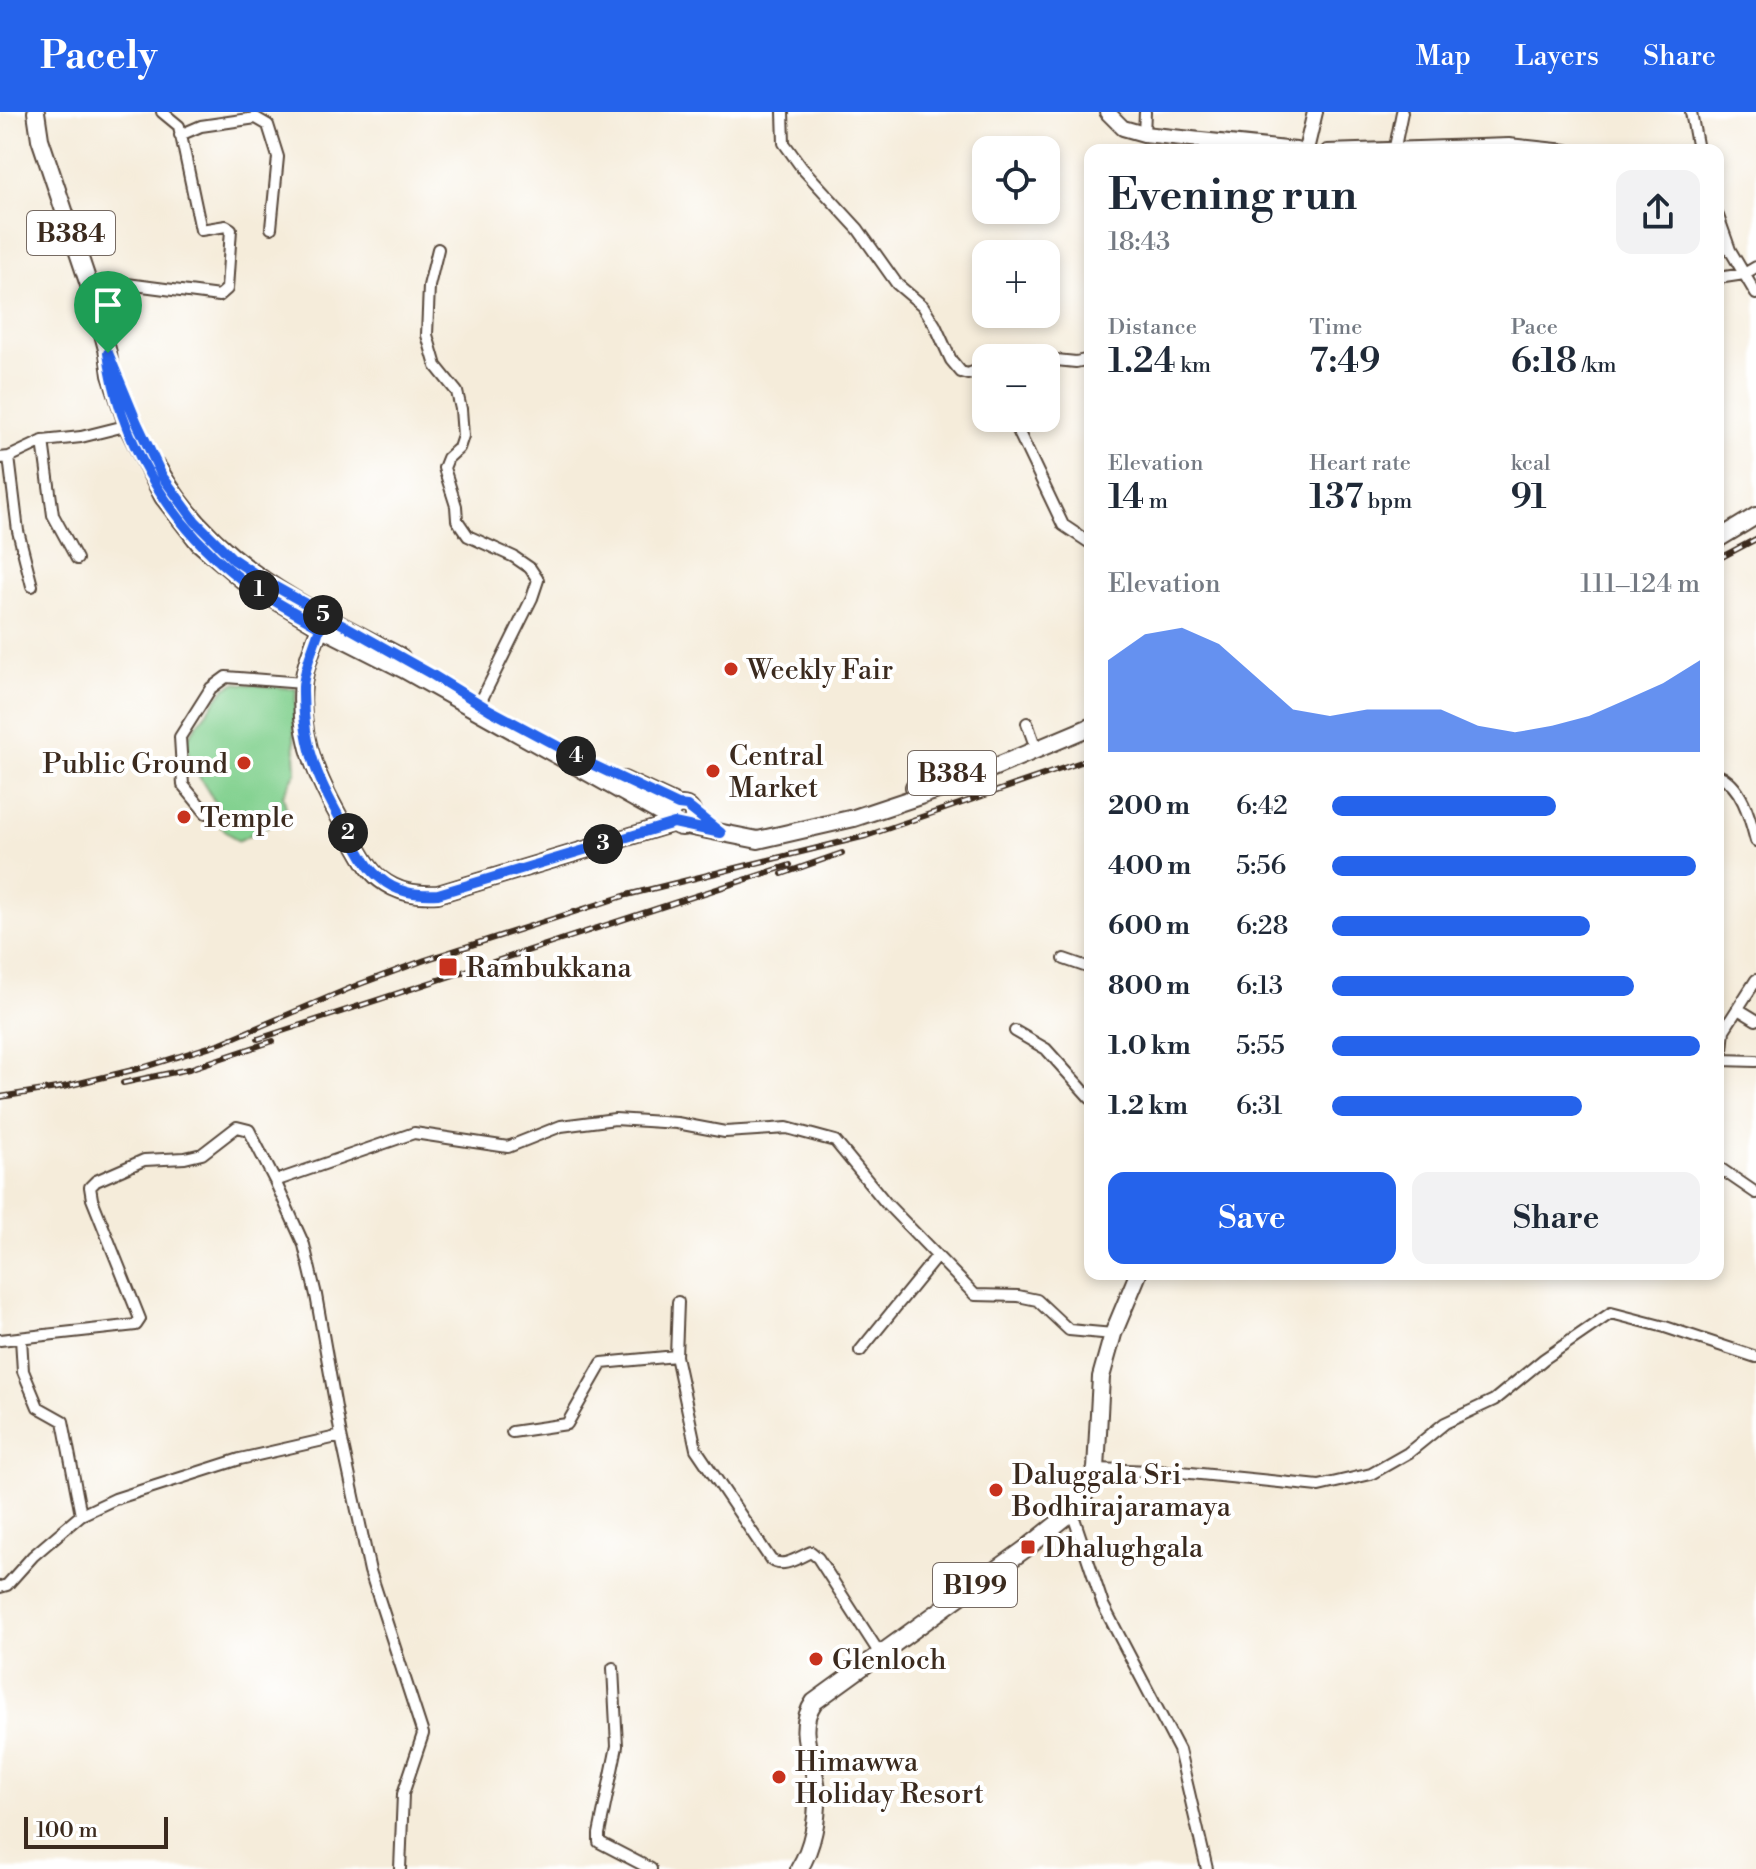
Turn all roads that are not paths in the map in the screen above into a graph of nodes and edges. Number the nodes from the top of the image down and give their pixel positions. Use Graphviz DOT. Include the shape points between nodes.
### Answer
graph roads {
  1 [pos="36,112"];
  2 [pos="162,112"];
  3 [pos="783,112"];
  4 [pos="1107,112"];
  5 [pos="1145,112"];
  6 [pos="1315,112"];
  7 [pos="1402,112"];
  8 [pos="1691,112"];
  9 [pos="1144,134"];
  10 [pos="180,135"];
  11 [pos="1239,144"];
  12 [pos="1307,144"];
  13 [pos="1396,144"];
  14 [pos="1697,144"];
  15 [pos="271,228"];
  16 [pos="1724,233"];
  17 [pos="438,249"];
  18 [pos="1756,267"];
  19 [pos="1744,274"];
  20 [pos="1724,277"];
  21 [pos="1756,294"];
  22 [pos="94,300"];
  23 [pos="1060,360"];
  24 [pos="1084,360"];
  25 [pos="972,373"];
  26 [pos="132,425"];
  27 [pos="1019,432"];
  28 [pos="43,441"];
  29 [pos="4,458"];
  30 [pos="1756,516"];
  31 [pos="1724,535"];
  32 [pos="1084,539"];
  33 [pos="77,559"];
  34 [pos="32,586"];
  35 [pos="322,622"];
  36 [pos="303,683"];
  37 [pos="483,711"];
  38 [pos="1084,719"];
  39 [pos="1027,723"];
  40 [pos="1084,730"];
  41 [pos="1033,740"];
  42 [pos="1724,780"];
  43 [pos="206,813"];
  44 [pos="681,817"];
  45 [pos="813,827"];
  46 [pos="1756,841"];
  47 [pos="1064,959"];
  48 [pos="1084,966"];
  49 [pos="1756,980"];
  50 [pos="1738,1009"];
  51 [pos="1756,1020"];
  52 [pos="1724,1030"];
  53 [pos="1015,1031"];
  54 [pos="1756,1061"];
  55 [pos="1724,1063"];
  56 [pos="1084,1091"];
  57 [pos="1724,1171"];
  58 [pos="275,1181"];
  59 [pos="1756,1193"];
  60 [pos="937,1256"];
  61 [pos="1136,1280"];
  62 [pos="678,1302"];
  63 [pos="1113,1334"];
  64 [pos="21,1338"];
  65 [pos="0,1340"];
  66 [pos="860,1351"];
  67 [pos="676,1356"];
  68 [pos="1756,1357"];
  69 [pos="512,1432"];
  70 [pos="341,1436"];
  71 [pos="1096,1469"];
  72 [pos="1072,1512"];
  73 [pos="81,1515"];
  74 [pos="0,1587"];
  75 [pos="880,1654"];
  76 [pos="613,1668"];
  77 [pos="400,1869"];
  78 [pos="651,1869"];
  79 [pos="799,1869"];
  80 [pos="1207,1869"];
  1 -- 22 [label="main road, B384" via="40,139"];
  2 -- 10 [label="street" via="179,126"];
  3 -- 25 [label="street" via="784,143 802,168 858,229 897,284 923,306 951,360 961,372"];
  4 -- 9 [label="street" via="1123,128"];
  5 -- 9 [label="street"];
  6 -- 12 [label="street"];
  7 -- 13 [label="street"];
  8 -- 14 [label="street"];
  9 -- 11 [label="street"];
  10 -- 15 [label="street" via="201,126 256,118 268,125 278,157"];
  10 -- 22 [label="street" via="201,230 231,229 227,289 219,296 127,284"];
  16 -- 19 [label="street"];
  17 -- 37 [label="street" via="429,286 427,335 436,366 457,392 461,409 463,436 444,468 457,520 468,536 514,557 538,580"];
  18 -- 19 [label="street"];
  19 -- 20 [label="street"];
  19 -- 21 [label="street"];
  22 -- 26 [label="main road, B384"];
  23 -- 24 [label="street"];
  26 -- 28 [label="street"];
  26 -- 35 [label="main road, B384" via="163,497 199,543 245,582"];
  27 -- 32 [label="street" via="1063,525"];
  28 -- 29 [label="street"];
  28 -- 33 [label="street" via="53,515"];
  29 -- 34 [label="street"];
  30 -- 31 [label="main road"];
  35 -- 36 [label="main road"];
  35 -- 37 [label="main road, B384"];
  36 -- 43 [label="street" via="226,677 211,688 180,737 183,785"];
  36 -- 44 [label="main road" via="313,766 371,871 404,892 438,894"];
  37 -- 44 [label="main road, B384" via="589,763"];
  38 -- 41 [label="main road, B384"];
  39 -- 41 [label="street"];
  40 -- 45 [label="main road, B384" via="950,786"];
  41 -- 45 [label="main road, B384"];
  42 -- 46 [label="street" via="1749,814"];
  44 -- 45 [label="main road, B384" via="758,840"];
  47 -- 48 [label="street"];
  49 -- 50 [label="street"];
  50 -- 51 [label="street"];
  50 -- 52 [label="street"];
  53 -- 56 [label="street" via="1046,1049"];
  54 -- 55 [label="street"];
  57 -- 59 [label="street"];
  58 -- 60 [label="street" via="414,1133 508,1147 561,1126 615,1119 725,1132 787,1128 835,1141"];
  58 -- 64 [label="street" via="249,1130 237,1127 202,1154 144,1160 96,1181 90,1187 92,1199 140,1319 136,1325"];
  58 -- 70 [label="street" via="304,1245"];
  60 -- 63 [label="street" via="975,1295 1037,1300 1069,1330"];
  60 -- 66 [label="street"];
  61 -- 63 [label="main road, B199"];
  62 -- 67 [label="street"];
  63 -- 71 [label="main road, B199" via="1101,1377"];
  64 -- 65 [label="street"];
  64 -- 73 [label="street" via="23,1371 38,1407 63,1421"];
  67 -- 69 [label="street" via="602,1363 567,1424"];
  67 -- 75 [label="street" via="696,1449 771,1560 783,1564 811,1552 818,1558"];
  68 -- 71 [label="street" via="1611,1313 1494,1400 1445,1423 1371,1474 1319,1486"];
  70 -- 73 [label="street" via="240,1459"];
  70 -- 77 [label="street" via="370,1571 423,1734 403,1794"];
  71 -- 72 [label="main road, B199"];
  72 -- 75 [label="main road, B199"];
  72 -- 80 [label="street" via="1103,1605 1179,1750"];
  73 -- 74 [label="street"];
  75 -- 79 [label="main road, B199" via="806,1713 804,1735 817,1790 814,1831"];
  76 -- 78 [label="street" via="617,1746 599,1842"];
}
